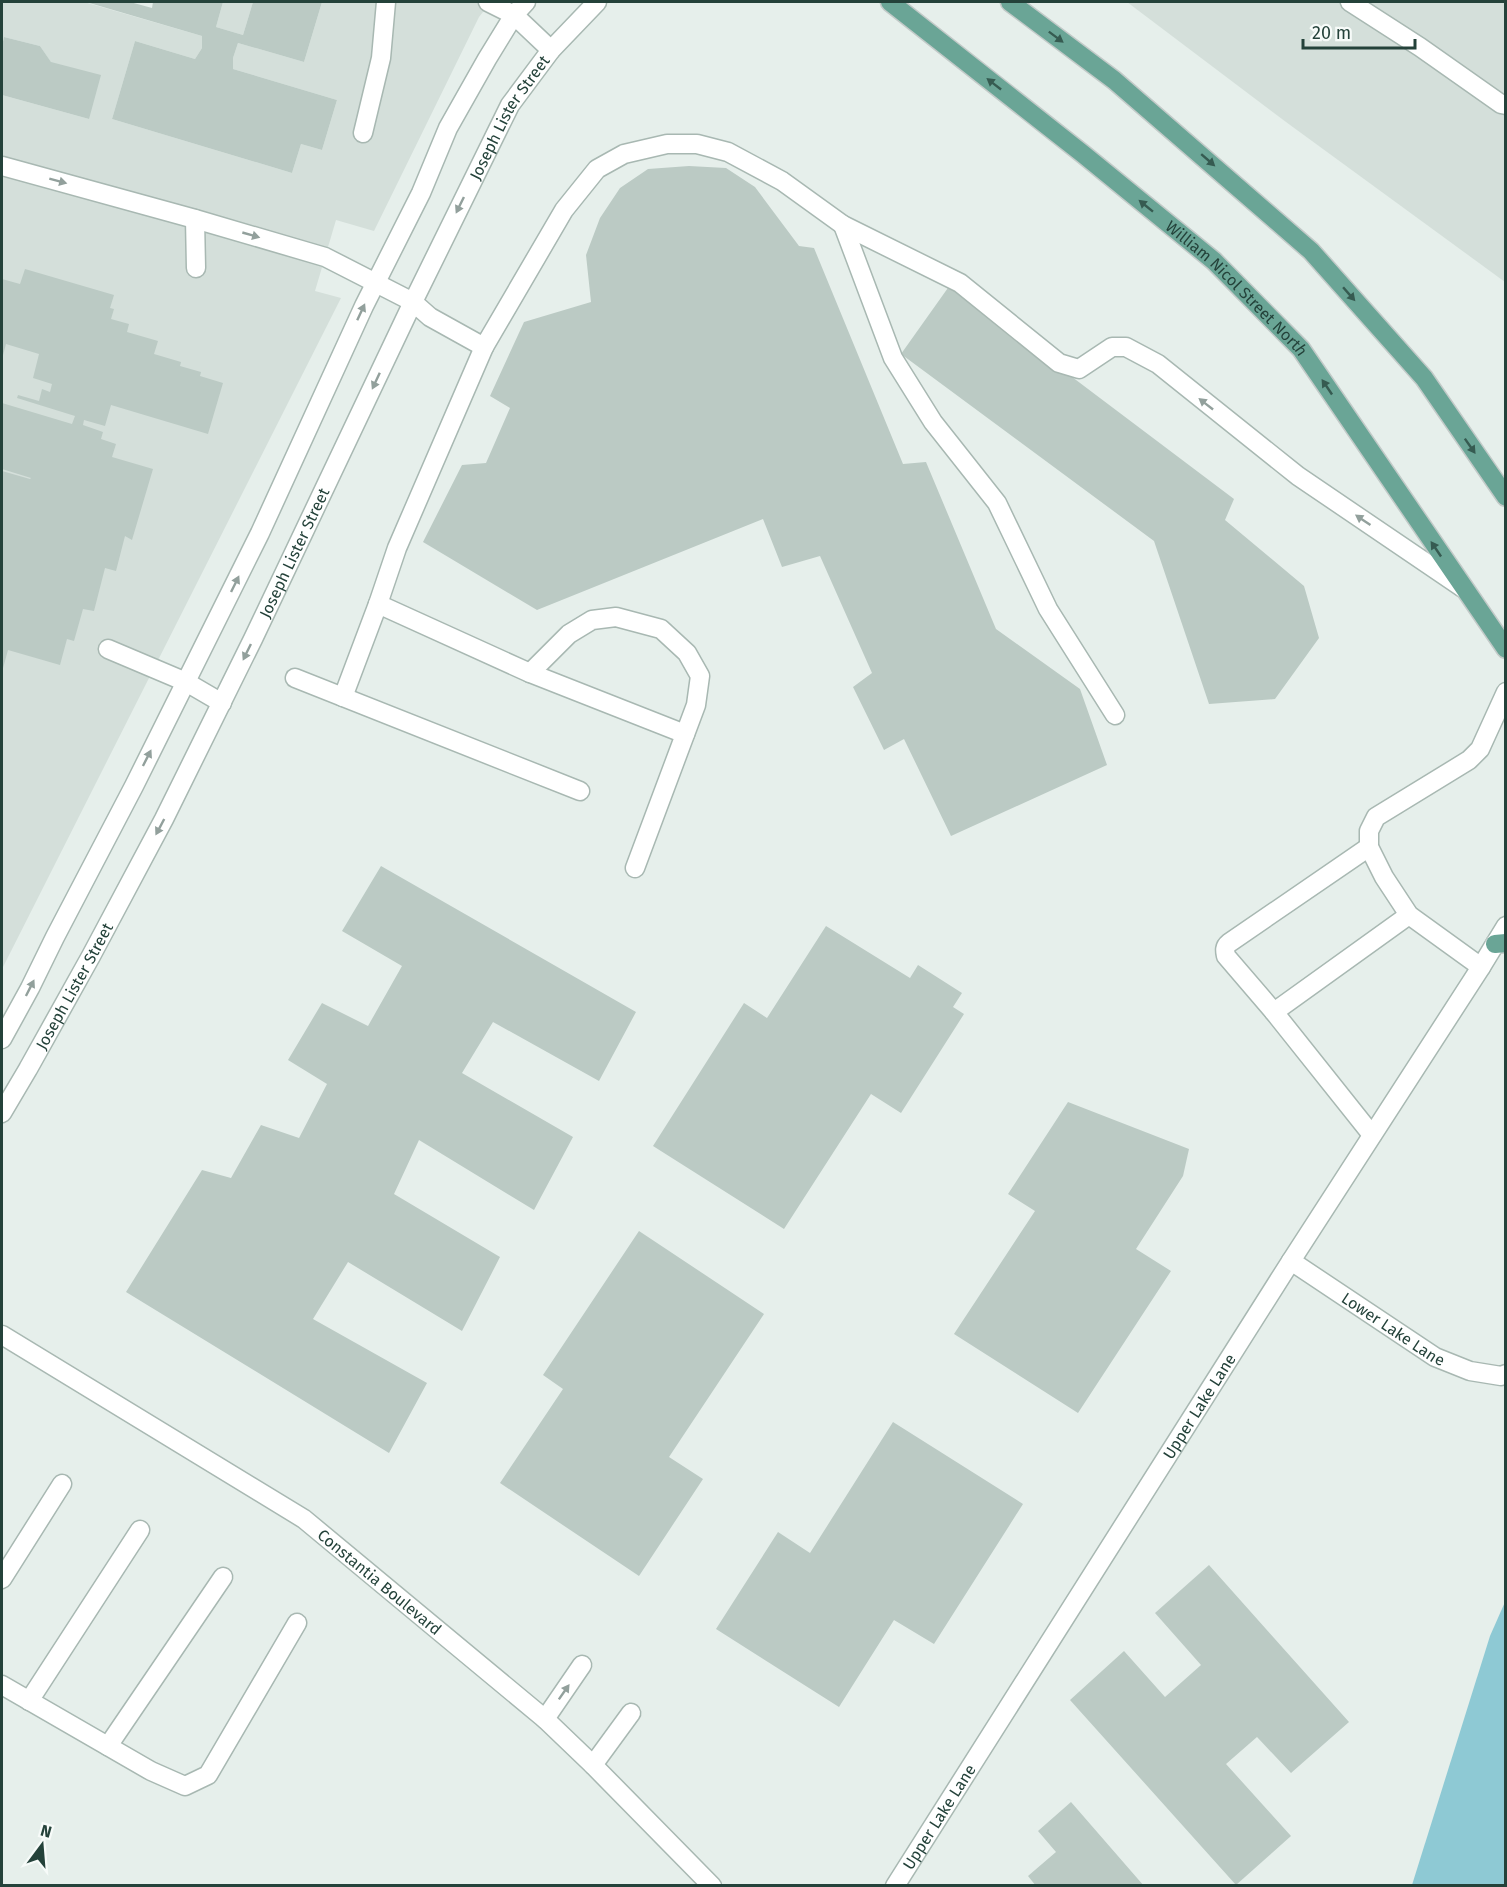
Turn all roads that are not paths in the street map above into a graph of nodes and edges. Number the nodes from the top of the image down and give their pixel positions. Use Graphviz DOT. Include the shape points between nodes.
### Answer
graph roads {
  1 [pos="386,2"];
  2 [pos="488,2"];
  3 [pos="597,2"];
  4 [pos="890,2"];
  5 [pos="1010,2"];
  6 [pos="1350,2"];
  7 [pos="520,8"];
  8 [pos="551,50"];
  9 [pos="1506,105"];
  10 [pos="363,133"];
  11 [pos="2,166"];
  12 [pos="195,219"];
  13 [pos="843,225"];
  14 [pos="196,268"];
  15 [pos="376,282"];
  16 [pos="413,302"];
  17 [pos="484,346"];
  18 [pos="1506,496"];
  19 [pos="1463,588"];
  20 [pos="378,604"];
  21 [pos="1506,649"];
  22 [pos="108,650"];
  23 [pos="530,673"];
  24 [pos="295,678"];
  25 [pos="186,682"];
  26 [pos="1506,692"];
  27 [pos="343,697"];
  28 [pos="222,703"];
  29 [pos="1115,715"];
  30 [pos="685,734"];
  31 [pos="580,791"];
  32 [pos="1369,847"];
  33 [pos="636,868"];
  34 [pos="1409,915"];
  35 [pos="1506,926"];
  36 [pos="1500,944"];
  37 [pos="1481,967"];
  38 [pos="1274,1012"];
  39 [pos="2,1039"];
  40 [pos="2,1113"];
  41 [pos="1372,1136"];
  42 [pos="1291,1261"];
  43 [pos="2,1335"];
  44 [pos="1506,1374"];
  45 [pos="62,1484"];
  46 [pos="140,1530"];
  47 [pos="223,1577"];
  48 [pos="2,1579"];
  49 [pos="297,1623"];
  50 [pos="582,1665"];
  51 [pos="2,1685"];
  52 [pos="29,1701"];
  53 [pos="631,1713"];
  54 [pos="545,1719"];
  55 [pos="108,1746"];
  56 [pos="593,1765"];
  57 [pos="711,1886"];
  58 [pos="895,1886"];
  1 -- 10 [label="street" via="381,58"];
  2 -- 7 [label="street"];
  3 -- 8 [label="street, Joseph Lister Street"];
  19 -- 4 [label="main road, William Nicol Street North, one-way" via="1301,349 1215,261"];
  5 -- 18 [label="main road, one-way" via="1114,80 1311,251 1424,378"];
  6 -- 9 [label="street"];
  7 -- 8 [label="street"];
  7 -- 15 [label="street" via="448,128 421,193"];
  8 -- 16 [label="street, Joseph Lister Street, one-way" via="510,105"];
  11 -- 12 [label="street, one-way"];
  12 -- 14 [label="street"];
  12 -- 15 [label="street, one-way" via="325,257"];
  13 -- 17 [label="street" via="782,181 728,152 697,144 667,144 624,154 597,169 564,210"];
  19 -- 13 [label="street, one-way" via="1298,476 1158,364 1126,347 1112,347 1079,369 1059,363 960,283"];
  13 -- 29 [label="street" via="893,358 933,422 997,503 1048,609"];
  15 -- 16 [label="street"];
  25 -- 15 [label="street, one-way"];
  16 -- 17 [label="street" via="430,317"];
  16 -- 28 [label="street, Joseph Lister Street, one-way"];
  17 -- 20 [label="street"];
  19 -- 21 [label="main road, William Nicol Street North"];
  20 -- 23 [label="street"];
  20 -- 27 [label="street"];
  22 -- 25 [label="street"];
  23 -- 30 [label="street"];
  23 -- 30 [label="street" via="569,634 592,620 616,617 661,629 687,653 700,676 696,705"];
  24 -- 27 [label="street"];
  25 -- 28 [label="street"];
  39 -- 25 [label="street, one-way"];
  26 -- 32 [label="street" via="1480,749 1469,760 1377,818 1369,831"];
  27 -- 31 [label="street"];
  28 -- 40 [label="street, Joseph Lister Street, one-way" via="91,956"];
  30 -- 33 [label="street"];
  32 -- 34 [label="street"];
  32 -- 38 [label="street" via="1226,945 1226,956"];
  34 -- 37 [label="street"];
  34 -- 38 [label="street"];
  35 -- 36 [label="street, Upper Lake Lane"];
  36 -- 37 [label="street, Upper Lake Lane"];
  37 -- 41 [label="street, Upper Lake Lane"];
  38 -- 41 [label="street"];
  41 -- 42 [label="street, Upper Lake Lane"];
  42 -- 44 [label="street, Lower Lake Lane" via="1435,1357 1470,1371"];
  42 -- 58 [label="street, Upper Lake Lane"];
  43 -- 54 [label="street, Constantia Boulevard" via="304,1519"];
  45 -- 48 [label="street"];
  46 -- 52 [label="street"];
  47 -- 55 [label="street"];
  49 -- 55 [label="street" via="208,1775 185,1786"];
  54 -- 50 [label="street, one-way"];
  51 -- 52 [label="street"];
  52 -- 55 [label="street"];
  53 -- 56 [label="street"];
  54 -- 56 [label="street, Constantia Boulevard"];
  56 -- 57 [label="street, Constantia Boulevard"];
}
